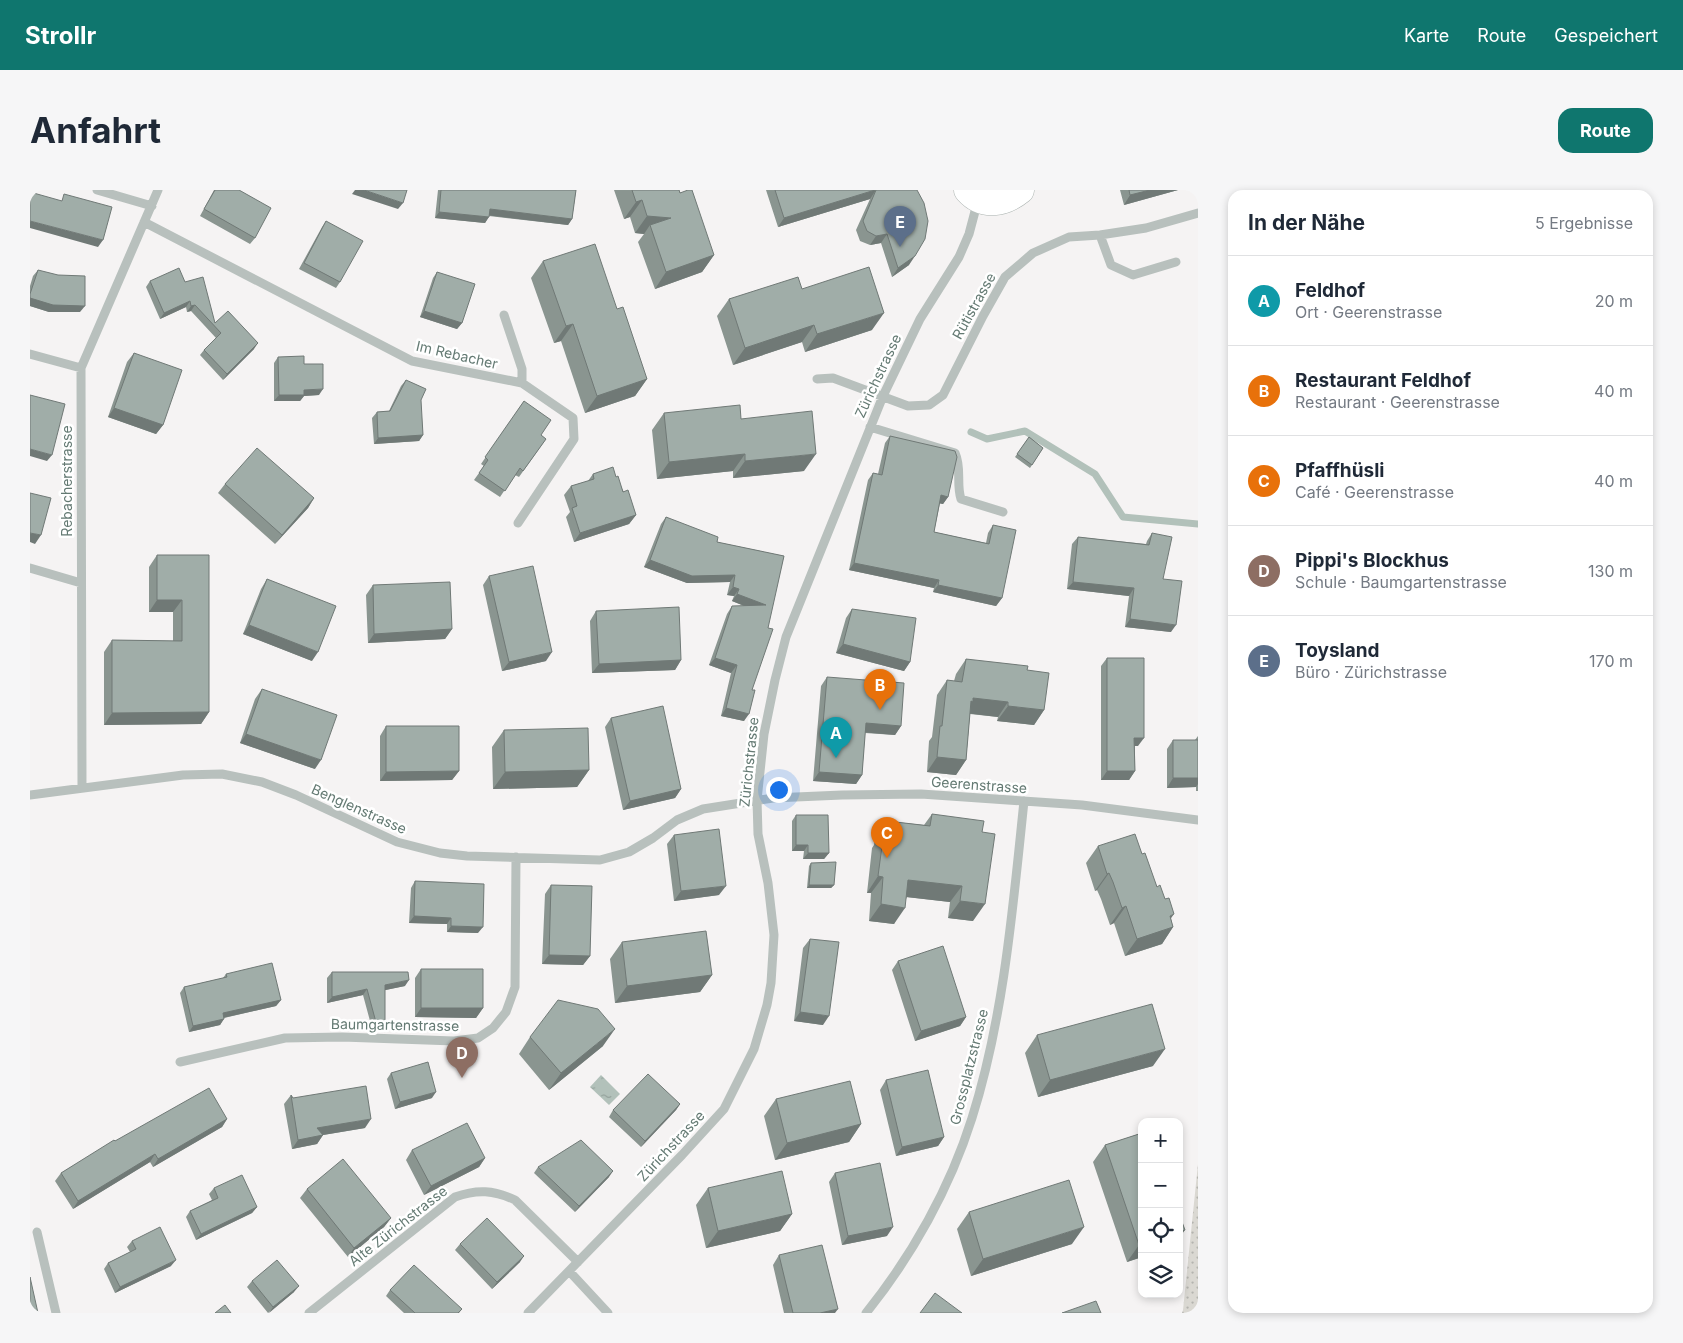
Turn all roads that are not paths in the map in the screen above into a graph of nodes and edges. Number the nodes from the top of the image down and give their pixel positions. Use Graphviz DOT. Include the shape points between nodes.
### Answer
graph roads {
  1 [pos="97,190"];
  2 [pos="158,190"];
  3 [pos="1020,190"];
  4 [pos="973,194"];
  5 [pos="152,206"];
  6 [pos="1198,213"];
  7 [pos="144,222"];
  8 [pos="1100,235"];
  9 [pos="1176,262"];
  10 [pos="504,314"];
  11 [pos="30,354"];
  12 [pos="81,368"];
  13 [pos="816,379"];
  14 [pos="522,383"];
  15 [pos="883,396"];
  16 [pos="870,427"];
  17 [pos="1003,512"];
  18 [pos="518,524"];
  19 [pos="30,568"];
  20 [pos="81,583"];
  21 [pos="82,788"];
  22 [pos="30,795"];
  23 [pos="757,800"];
  24 [pos="1024,801"];
  25 [pos="1198,820"];
  26 [pos="516,857"];
  27 [pos="180,1062"];
  28 [pos="37,1232"];
  29 [pos="578,1262"];
  30 [pos="569,1271"];
  31 [pos="56,1313"];
  32 [pos="309,1313"];
  33 [pos="528,1313"];
  34 [pos="608,1313"];
  35 [pos="866,1313"];
  1 -- 5 [label="street"];
  2 -- 5 [label="street, Rebacherstrasse"];
  3 -- 4 [label="main road" via="1001,201 989,201"];
  4 -- 15 [label="street, Zürichstrasse" via="969,234 959,257 920,319"];
  5 -- 7 [label="street, Rebacherstrasse"];
  6 -- 8 [label="street, Rütistrasse" via="1146,228"];
  7 -- 12 [label="street, Rebacherstrasse"];
  7 -- 14 [label="street, Im Rebacher" via="412,361"];
  8 -- 9 [label="street" via="1111,265 1133,275"];
  8 -- 15 [label="street, Rütistrasse" via="1069,237 1033,253 1005,276 943,395 929,405 908,406"];
  10 -- 14 [label="street" via="522,369"];
  11 -- 12 [label="street"];
  12 -- 20 [label="street, Rebacherstrasse"];
  13 -- 15 [label="street, Rütistrasse" via="833,378"];
  14 -- 18 [label="street, Im Rebacher" via="573,418 574,439"];
  15 -- 16 [label="street, Zürichstrasse"];
  16 -- 17 [label="street" via="955,453 959,462 958,490 961,499"];
  16 -- 23 [label="street, Zürichstrasse" via="786,637 764,734"];
  19 -- 20 [label="street"];
  20 -- 21 [label="street, Rebacherstrasse"];
  21 -- 22 [label="street, Benglenstrasse"];
  21 -- 26 [label="street, Benglenstrasse" via="222,774 262,782 296,795 406,845 458,855"];
  23 -- 24 [label="street, Geerenstrasse" via="922,794"];
  23 -- 26 [label="street, Benglenstrasse" via="703,809 677,820 629,852 600,860"];
  23 -- 29 [label="street, Zürichstrasse" via="758,834 774,935 771,983 754,1049 724,1109"];
  24 -- 25 [label="street, Geerenstrasse"];
  24 -- 35 [label="street, Grossplatzstrasse" via="1014,902 999,1002 972,1119 935,1206 885,1290"];
  26 -- 27 [label="street, Baumgartenstrasse" via="515,987 506,1012 493,1028 478,1038 454,1041 285,1038"];
  28 -- 31 [label="street"];
  29 -- 30 [label="street, Zürichstrasse"];
  29 -- 32 [label="street, Alte Zürichstrasse" via="515,1200 503,1194 470,1192 455,1197"];
  30 -- 33 [label="street, Zürichstrasse"];
  30 -- 34 [label="street"];
}
